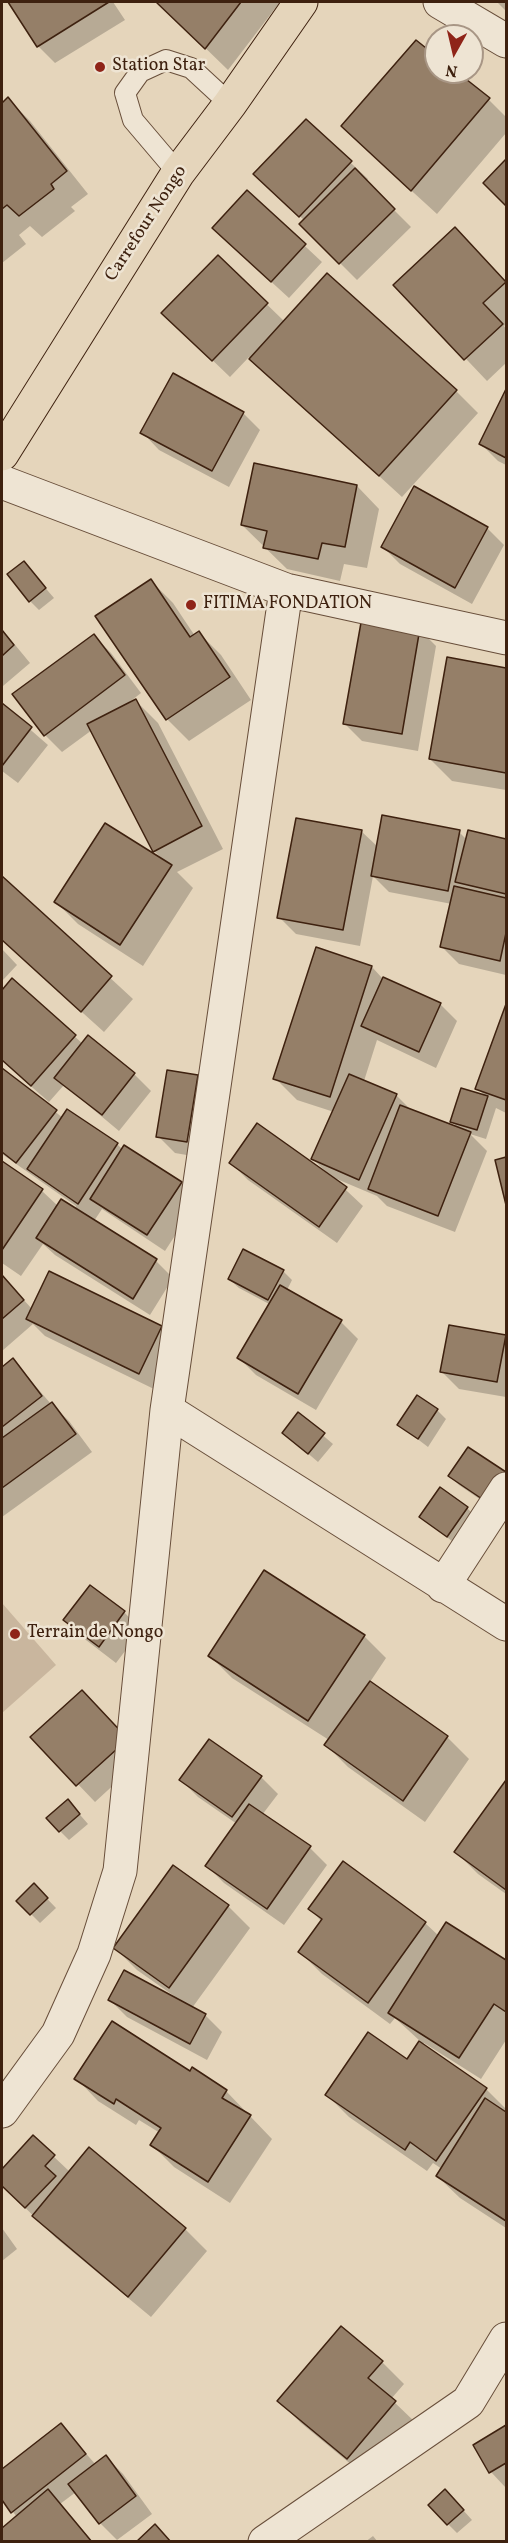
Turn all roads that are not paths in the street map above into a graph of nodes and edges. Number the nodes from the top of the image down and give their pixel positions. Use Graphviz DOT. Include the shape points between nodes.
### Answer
graph roads {
  1 [pos="301,2"];
  2 [pos="440,2"];
  3 [pos="507,41"];
  4 [pos="230,104"];
  5 [pos="178,173"];
  6 [pos="2,454"];
  7 [pos="2,482"];
  8 [pos="286,590"];
  9 [pos="507,638"];
  10 [pos="167,1410"];
  11 [pos="507,1489"];
  12 [pos="443,1586"];
  13 [pos="507,1624"];
  14 [pos="2,2111"];
  15 [pos="507,2339"];
  16 [pos="265,2541"];
  1 -- 4 [label="main road, Carrefour Nongo"];
  2 -- 3 [label="street"];
  4 -- 5 [label="main road, Carrefour Nongo"];
  4 -- 5 [label="lane" via="190,68 166,60 140,72 125,93 133,120"];
  5 -- 6 [label="main road, Carrefour Nongo"];
  7 -- 8 [label="street"];
  8 -- 9 [label="street"];
  8 -- 10 [label="street"];
  10 -- 12 [label="street"];
  10 -- 14 [label="street" via="120,1871 94,1954 58,2034"];
  11 -- 12 [label="street"];
  12 -- 13 [label="street"];
  15 -- 16 [label="street" via="468,2402"];
}
